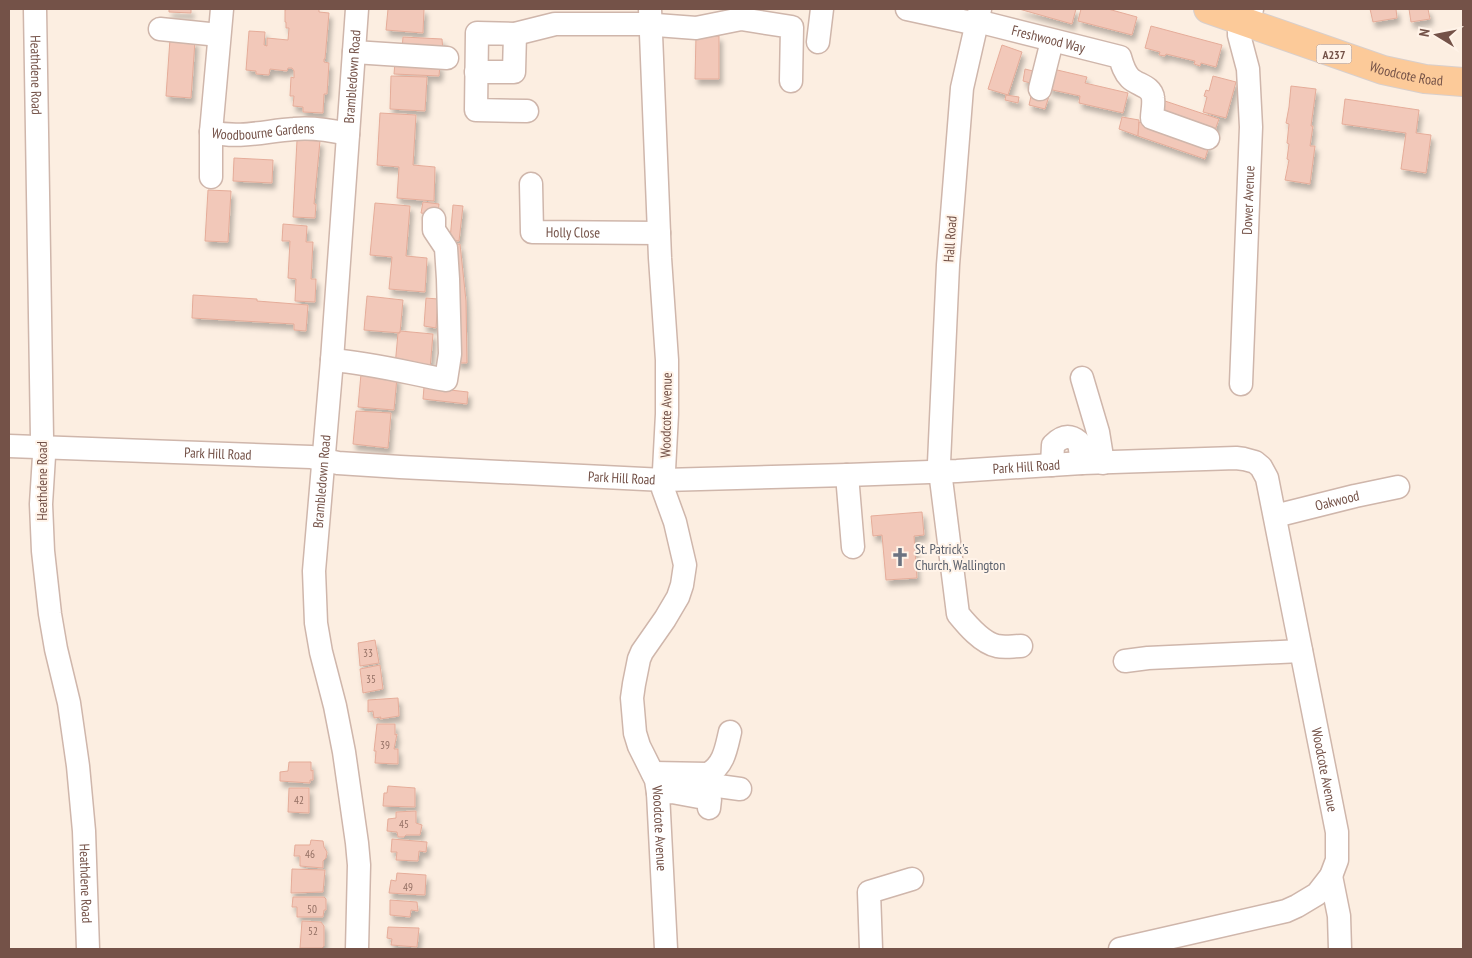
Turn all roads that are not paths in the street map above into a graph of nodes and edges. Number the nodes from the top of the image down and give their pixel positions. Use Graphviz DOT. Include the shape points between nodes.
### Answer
graph roads {
  1 [pos="35,9"];
  2 [pos="222,9"];
  3 [pos="357,9"];
  4 [pos="822,9"];
  5 [pos="907,9"];
  6 [pos="1208,9"];
  7 [pos="941,12"];
  8 [pos="978,15"];
  9 [pos="1250,16"];
  10 [pos="651,17"];
  11 [pos="160,30"];
  12 [pos="515,34"];
  13 [pos="219,35"];
  14 [pos="1052,41"];
  15 [pos="818,42"];
  16 [pos="354,52"];
  17 [pos="448,58"];
  18 [pos="476,72"];
  19 [pos="791,81"];
  20 [pos="1463,82"];
  21 [pos="1040,89"];
  22 [pos="528,111"];
  23 [pos="211,132"];
  24 [pos="348,134"];
  25 [pos="1208,138"];
  26 [pos="211,177"];
  27 [pos="532,184"];
  28 [pos="434,219"];
  29 [pos="659,233"];
  30 [pos="332,360"];
  31 [pos="1082,378"];
  32 [pos="1241,384"];
  33 [pos="9,446"];
  34 [pos="42,447"];
  35 [pos="1236,458"];
  36 [pos="324,460"];
  37 [pos="1093,463"];
  38 [pos="939,472"];
  39 [pos="847,475"];
  40 [pos="664,480"];
  41 [pos="1398,486"];
  42 [pos="1275,516"];
  43 [pos="853,547"];
  44 [pos="1021,646"];
  45 [pos="1301,652"];
  46 [pos="1125,661"];
  47 [pos="730,732"];
  48 [pos="655,782"];
  49 [pos="740,789"];
  50 [pos="709,808"];
  51 [pos="1331,876"];
  52 [pos="912,879"];
  53 [pos="88,949"];
  54 [pos="356,949"];
  55 [pos="666,949"];
  56 [pos="871,949"];
  57 [pos="1120,949"];
  58 [pos="1340,949"];
  1 -- 34 [label="street, Heathdene Road"];
  2 -- 13 [label="street, Woodbourne Gardens"];
  3 -- 16 [label="street, Brambledown Road"];
  4 -- 15 [label="street"];
  5 -- 7 [label="street, Freshwood Way"];
  6 -- 9 [label="main road, Woodcote Road / A237"];
  7 -- 8 [label="street, Freshwood Way" via="967,22"];
  8 -- 14 [label="street, Freshwood Way"];
  8 -- 38 [label="street, Hall Road" via="962,88 948,265"];
  9 -- 20 [label="main road, Woodcote Road / A237" via="1383,70 1425,80"];
  9 -- 32 [label="street, Dower Avenue" via="1239,29 1248,69 1251,127"];
  10 -- 12 [label="street" via="643,24 555,24"];
  10 -- 19 [label="street" via="696,28 741,19 792,27"];
  10 -- 29 [label="street, Woodcote Avenue"];
  11 -- 13 [label="street"];
  12 -- 18 [label="street" via="514,72"];
  12 -- 18 [label="street" via="477,33"];
  13 -- 23 [label="street, Woodbourne Gardens"];
  14 -- 21 [label="street"];
  14 -- 25 [label="street, Freshwood Way" via="1120,56 1129,77 1151,93 1152,118"];
  16 -- 17 [label="street"];
  16 -- 24 [label="street, Brambledown Road"];
  18 -- 22 [label="street" via="476,110"];
  23 -- 24 [label="street, Woodbourne Gardens" via="226,136 306,128"];
  23 -- 26 [label="street"];
  24 -- 30 [label="street, Brambledown Road"];
  27 -- 29 [label="street, Holly Close" via="532,232"];
  28 -- 30 [label="street" via="434,230 446,248 450,354 446,380 365,363"];
  29 -- 40 [label="street, Woodcote Avenue" via="667,360"];
  30 -- 36 [label="street, Brambledown Road"];
  31 -- 37 [label="street" via="1098,432"];
  33 -- 34 [label="street, Park Hill Road"];
  34 -- 36 [label="street, Park Hill Road"];
  34 -- 53 [label="street, Heathdene Road" via="43,550 52,622 78,766"];
  35 -- 37 [label="street, Park Hill Road"];
  35 -- 42 [label="street, Woodcote Avenue" via="1255,462 1264,471"];
  36 -- 40 [label="street, Park Hill Road" via="400,467"];
  36 -- 54 [label="street, Brambledown Road" via="314,570 316,614 321,652 344,752 354,823 359,865"];
  37 -- 38 [label="street, Park Hill Road"];
  38 -- 39 [label="street, Park Hill Road"];
  38 -- 44 [label="street, Hall Road" via="958,614 993,645"];
  39 -- 40 [label="street, Park Hill Road"];
  39 -- 43 [label="street"];
  40 -- 48 [label="street, Woodcote Avenue" via="663,489 685,565 678,597 639,659 632,706 635,733"];
  41 -- 42 [label="street, Oakwood"];
  42 -- 45 [label="street, Woodcote Avenue"];
  45 -- 46 [label="street"];
  45 -- 51 [label="street, Woodcote Avenue" via="1337,832 1337,860"];
  47 -- 48 [label="street" via="723,758 715,770 708,774"];
  48 -- 49 [label="street" via="706,783"];
  48 -- 50 [label="street" via="672,792 710,799"];
  48 -- 55 [label="street, Woodcote Avenue"];
  51 -- 57 [label="street, Woodcote Avenue" via="1317,894 1286,911"];
  51 -- 58 [label="street" via="1339,916"];
  52 -- 56 [label="street" via="869,892"];
}
